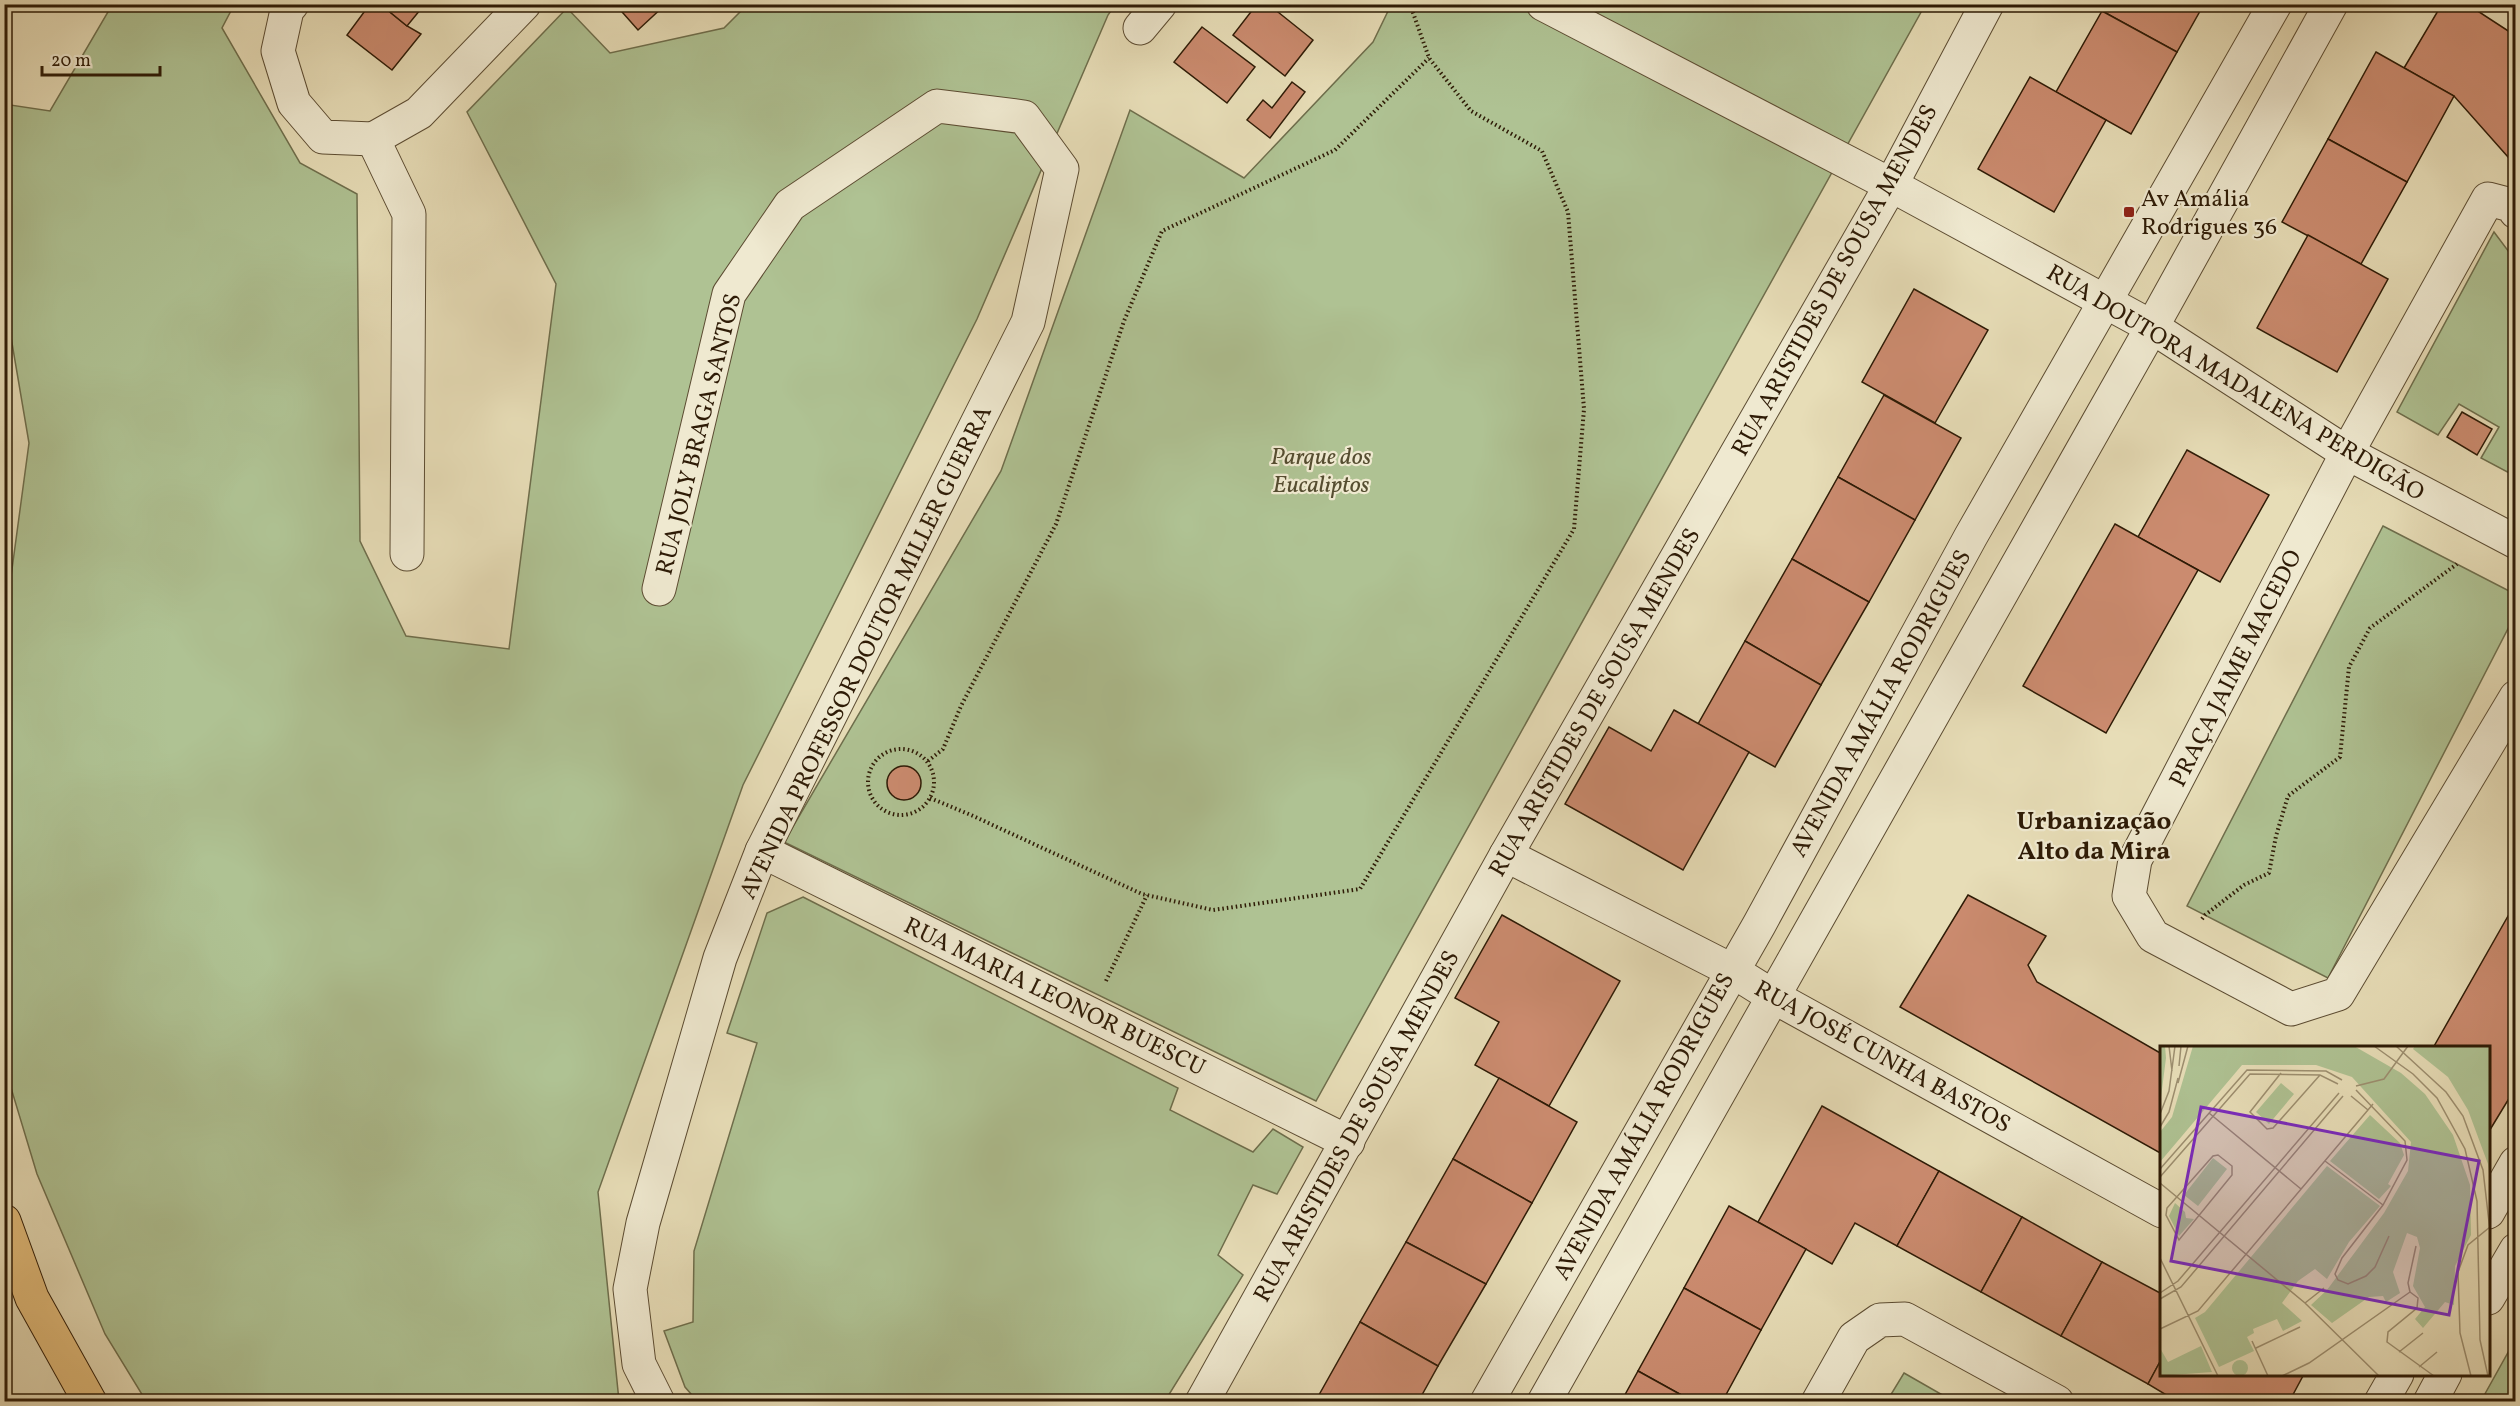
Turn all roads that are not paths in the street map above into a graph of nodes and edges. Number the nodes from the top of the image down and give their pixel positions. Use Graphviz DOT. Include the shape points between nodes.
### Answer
graph roads {
  1 [pos="292,4"];
  2 [pos="524,4"];
  3 [pos="1544,4"];
  4 [pos="1987,4"];
  5 [pos="2275,4"];
  6 [pos="2331,4"];
  7 [pos="373,139"];
  8 [pos="1891,185"];
  9 [pos="2516,212"];
  10 [pos="2105,302"];
  11 [pos="1028,322"];
  12 [pos="2152,327"];
  13 [pos="2347,453"];
  14 [pos="2516,542"];
  15 [pos="407,554"];
  16 [pos="658,589"];
  17 [pos="2516,697"];
  18 [pos="762,851"];
  19 [pos="1506,855"];
  20 [pos="1731,970"];
  21 [pos="1774,997"];
  22 [pos="1348,1142"];
  23 [pos="2516,1163"];
  24 [pos="2490,1208"];
  25 [pos="2160,1210"];
  26 [pos="4,1221"];
  27 [pos="2516,1250"];
  28 [pos="2490,1295"];
  29 [pos="2396,1376"];
  30 [pos="2444,1376"];
  31 [pos="90,1401"];
  32 [pos="658,1401"];
  33 [pos="1202,1401"];
  34 [pos="1487,1401"];
  35 [pos="1544,1401"];
  36 [pos="1818,1401"];
  37 [pos="2057,1401"];
  38 [pos="2380,1401"];
  39 [pos="2430,1401"];
  1 -- 7 [label="street" via="287,10 278,51 294,103 323,137"];
  2 -- 7 [label="street" via="419,113"];
  3 -- 8 [label="street, RUA DOUTORA MADALENA PERDIGÃO"];
  4 -- 8 [label="street, RUA ARISTIDES DE SOUSA MENDES"];
  5 -- 10 [label="street, AVENIDA AMÁLIA RODRIGUES"];
  6 -- 12 [label="street, AVENIDA AMÁLIA RODRIGUES"];
  7 -- 15 [label="street" via="410,214"];
  8 -- 10 [label="street, RUA DOUTORA MADALENA PERDIGÃO"];
  8 -- 19 [label="street, RUA ARISTIDES DE SOUSA MENDES"];
  9 -- 13 [label="street, PRAÇA JAIME MACEDO" via="2511,205 2488,199"];
  10 -- 12 [label="street, RUA DOUTORA MADALENA PERDIGÃO"];
  10 -- 20 [label="street, AVENIDA AMÁLIA RODRIGUES"];
  11 -- 16 [label="street, RUA JOLY BRAGA SANTOS" via="1062,169 1024,117 937,106 790,205 729,294"];
  11 -- 18 [label="street, AVENIDA PROFESSOR DOUTOR MILLER GUERRA"];
  12 -- 13 [label="street, RUA DOUTORA MADALENA PERDIGÃO"];
  12 -- 21 [label="street, AVENIDA AMÁLIA RODRIGUES"];
  13 -- 14 [label="street, RUA DOUTORA MADALENA PERDIGÃO"];
  13 -- 17 [label="street, PRAÇA JAIME MACEDO" via="2135,860 2129,896 2153,936 2290,1009 2338,994"];
  18 -- 22 [label="street, RUA MARIA LEONOR BUESCU"];
  18 -- 32 [label="street, AVENIDA PROFESSOR DOUTOR MILLER GUERRA" via="720,958 643,1223 630,1289 639,1364"];
  19 -- 20 [label="street, RUA JOSÉ CUNHA BASTOS"];
  19 -- 22 [label="street, RUA ARISTIDES DE SOUSA MENDES"];
  20 -- 21 [label="street, RUA JOSÉ CUNHA BASTOS"];
  20 -- 34 [label="street, AVENIDA AMÁLIA RODRIGUES"];
  21 -- 25 [label="street, RUA JOSÉ CUNHA BASTOS"];
  21 -- 35 [label="street, AVENIDA AMÁLIA RODRIGUES"];
  22 -- 33 [label="street, RUA ARISTIDES DE SOUSA MENDES"];
  23 -- 24 [label="street"];
  26 -- 31 [label="highway" via="32,1298"];
  27 -- 28 [label="street"];
  29 -- 38 [label="street"];
  30 -- 39 [label="street"];
  36 -- 37 [label="street" via="1854,1338 1880,1320 1905,1319"];
}
